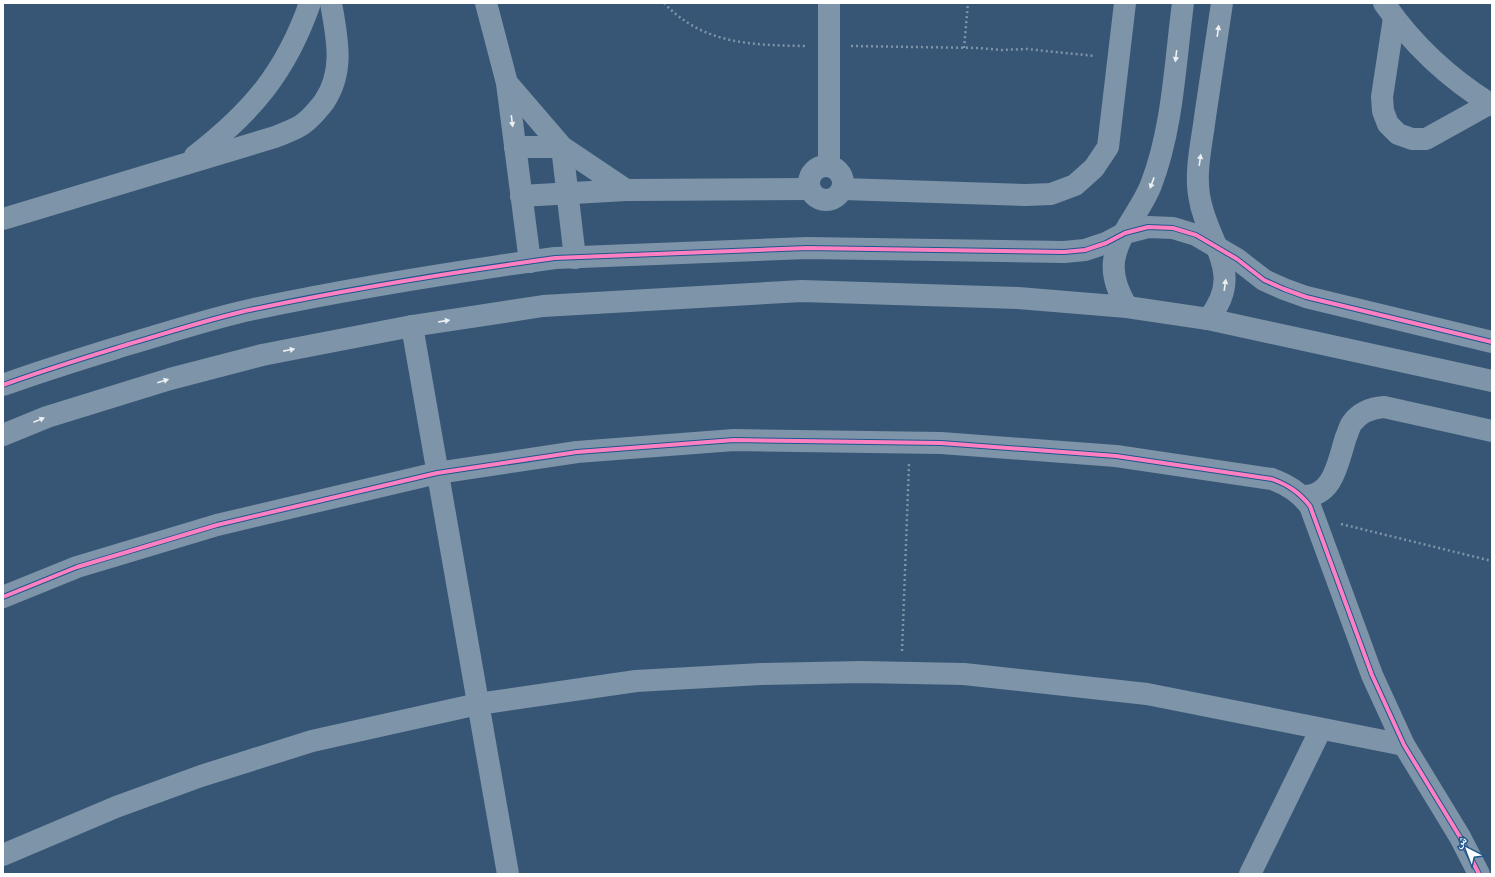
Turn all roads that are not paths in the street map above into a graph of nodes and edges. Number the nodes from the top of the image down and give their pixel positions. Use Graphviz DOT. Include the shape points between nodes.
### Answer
graph roads {
  1 [pos="310,3"];
  2 [pos="331,3"];
  3 [pos="486,3"];
  4 [pos="829,3"];
  5 [pos="1124,3"];
  6 [pos="1183,3"];
  7 [pos="1222,3"];
  8 [pos="1389,10"];
  9 [pos="507,82"];
  10 [pos="1491,104"];
  11 [pos="515,147"];
  12 [pos="562,147"];
  13 [pos="186,164"];
  14 [pos="829,165"];
  15 [pos="810,189"];
  16 [pos="843,189"];
  17 [pos="626,190"];
  18 [pos="568,194"];
  19 [pos="520,196"];
  20 [pos="3,219"];
  21 [pos="1125,233"];
  22 [pos="1216,248"];
  23 [pos="575,258"];
  24 [pos="530,262"];
  25 [pos="1127,307"];
  26 [pos="1208,319"];
  27 [pos="412,326"];
  28 [pos="1492,342"];
  29 [pos="1492,381"];
  30 [pos="3,386"];
  31 [pos="1492,431"];
  32 [pos="3,435"];
  33 [pos="437,472"];
  34 [pos="1302,496"];
  35 [pos="3,597"];
  36 [pos="478,704"];
  37 [pos="1321,729"];
  38 [pos="1404,745"];
  39 [pos="3,855"];
  40 [pos="1482,870"];
  41 [pos="508,874"];
  42 [pos="1250,874"];
  1 -- 13 [label="street" via="286,58 266,89 242,116"];
  2 -- 13 [label="street" via="338,66 332,90 318,111 298,127 275,137"];
  3 -- 9 [label="street"];
  4 -- 14 [label="street"];
  5 -- 16 [label="street" via="1108,147 1094,168 1075,185 1051,194 1026,195"];
  6 -- 21 [label="street, one-way" via="1167,132 1151,186"];
  22 -- 7 [label="street, one-way" via="1199,195 1199,166"];
  8 -- 10 [label="street" via="1438,65"];
  8 -- 10 [label="street" via="1383,111 1388,124 1398,134 1412,139 1426,139"];
  9 -- 11 [label="street, one-way"];
  9 -- 12 [label="street"];
  11 -- 12 [label="street"];
  11 -- 19 [label="street"];
  12 -- 17 [label="street"];
  12 -- 18 [label="street"];
  13 -- 20 [label="street"];
  14 -- 15 [label="street" via="815,169 810,175"];
  14 -- 16 [label="street" via="840,171 844,182"];
  15 -- 16 [label="street" via="819,199 826,200 833,199"];
  15 -- 17 [label="street"];
  17 -- 18 [label="street"];
  18 -- 19 [label="street"];
  18 -- 23 [label="street"];
  19 -- 24 [label="street"];
  21 -- 22 [label="street" via="1148,227 1173,228 1196,235"];
  21 -- 23 [label="street" via="1099,246 1064,252 807,248"];
  21 -- 25 [label="street" via="1117,247 1114,270 1119,293"];
  26 -- 22 [label="street, one-way" via="1218,307 1224,293 1226,277 1223,262"];
  22 -- 28 [label="street" via="1237,259 1264,280 1306,297"];
  23 -- 24 [label="street"];
  24 -- 30 [label="street" via="406,280 252,309 32,374"];
  25 -- 26 [label="street"];
  27 -- 25 [label="street, one-way" via="543,306 802,291 1018,298"];
  26 -- 29 [label="street"];
  32 -- 27 [label="street, one-way" via="47,417 178,377 262,355"];
  27 -- 33 [label="street"];
  31 -- 34 [label="street" via="1384,406 1371,408 1360,414 1351,424 1333,476 1325,490 1310,496"];
  33 -- 34 [label="street" via="577,452 734,440 910,442 1116,456 1272,479 1288,485"];
  33 -- 35 [label="street" via="217,525 77,567"];
  33 -- 36 [label="street"];
  34 -- 38 [label="street" via="1316,518 1372,675"];
  36 -- 37 [label="street" via="636,681 761,674 901,672 972,675 1146,694"];
  36 -- 39 [label="street" via="312,741 201,776 116,807"];
  36 -- 41 [label="street"];
  37 -- 38 [label="street"];
  37 -- 42 [label="street"];
  38 -- 40 [label="street"];
}
